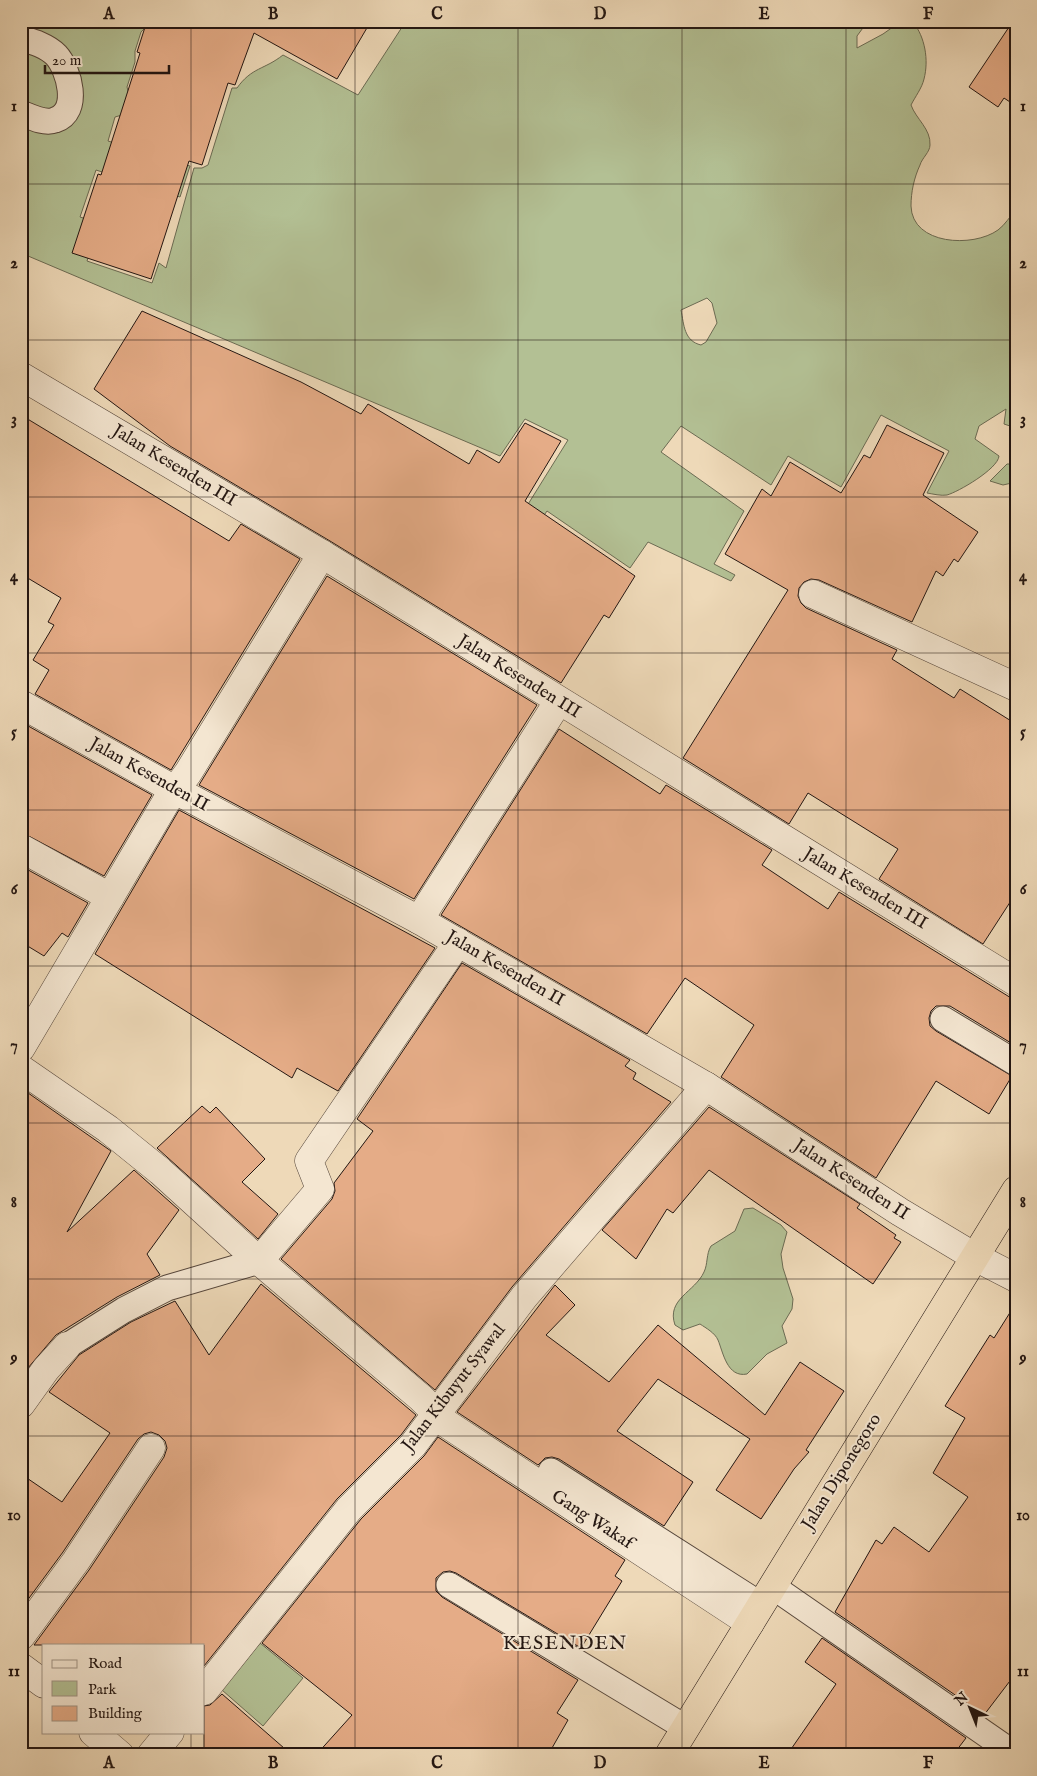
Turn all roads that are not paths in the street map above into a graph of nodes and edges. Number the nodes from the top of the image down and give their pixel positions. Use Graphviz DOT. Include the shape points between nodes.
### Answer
graph roads {
  1 [pos="21,38"];
  2 [pos="21,113"];
  3 [pos="21,376"];
  4 [pos="322,554"];
  5 [pos="813,594"];
  6 [pos="1016,686"];
  7 [pos="558,702"];
  8 [pos="21,704"];
  9 [pos="175,790"];
  10 [pos="21,848"];
  11 [pos="110,897"];
  12 [pos="419,920"];
  13 [pos="458,942"];
  14 [pos="1016,982"];
  15 [pos="943,1019"];
  16 [pos="21,1048"];
  17 [pos="1016,1063"];
  18 [pos="21,1069"];
  19 [pos="706,1086"];
  20 [pos="1016,1190"];
  21 [pos="975,1257"];
  22 [pos="259,1261"];
  23 [pos="1016,1278"];
  24 [pos="67,1346"];
  25 [pos="21,1404"];
  26 [pos="438,1413"];
  27 [pos="151,1448"];
  28 [pos="551,1471"];
  29 [pos="449,1585"];
  30 [pos="761,1605"];
  31 [pos="21,1636"];
  32 [pos="21,1667"];
  33 [pos="42,1683"];
  34 [pos="205,1690"];
  35 [pos="686,1728"];
  36 [pos="95,1734"];
  37 [pos="168,1734"];
  38 [pos="120,1755"];
  39 [pos="151,1755"];
  40 [pos="669,1755"];
  41 [pos="1016,1755"];
  1 -- 2 [label="lane" via="48,48 56,56 64,66 70,98 63,116 55,121"];
  3 -- 4 [label="street, Jalan Kesenden III"];
  4 -- 7 [label="street, Jalan Kesenden III"];
  4 -- 9 [label="street"];
  5 -- 6 [label="street"];
  7 -- 12 [label="street"];
  7 -- 14 [label="street, Jalan Kesenden III"];
  8 -- 9 [label="street, Jalan Kesenden II"];
  9 -- 11 [label="street"];
  9 -- 12 [label="street, Jalan Kesenden II"];
  10 -- 11 [label="street"];
  11 -- 16 [label="street"];
  12 -- 13 [label="street, Jalan Kesenden II"];
  13 -- 19 [label="street, Jalan Kesenden II"];
  13 -- 22 [label="street" via="309,1161 320,1189"];
  15 -- 17 [label="lane"];
  18 -- 22 [label="street, Gang Wakaf" via="108,1129 160,1171"];
  19 -- 21 [label="street, Jalan Kesenden II"];
  19 -- 26 [label="street, Jalan Kibuyut Syawal" via="524,1297"];
  20 -- 21 [label="highway, Jalan Diponegoro"];
  21 -- 23 [label="street, Jalan Kesenden II"];
  21 -- 30 [label="highway, Jalan Diponegoro"];
  22 -- 24 [label="lane" via="167,1288 124,1310"];
  22 -- 26 [label="street, Gang Wakaf"];
  24 -- 25 [label="street"];
  26 -- 30 [label="street, Gang Wakaf" via="447,1424"];
  26 -- 34 [label="street, Jalan Kibuyut Syawal" via="413,1445 349,1509"];
  27 -- 31 [label="street" via="76,1561"];
  28 -- 30 [label="lane"];
  29 -- 35 [label="lane"];
  30 -- 35 [label="highway, Jalan Diponegoro"];
  30 -- 41 [label="lane"];
  32 -- 33 [label="street"];
  35 -- 40 [label="highway, Jalan Diponegoro"];
  36 -- 38 [label="street"];
  37 -- 39 [label="street"];
}
